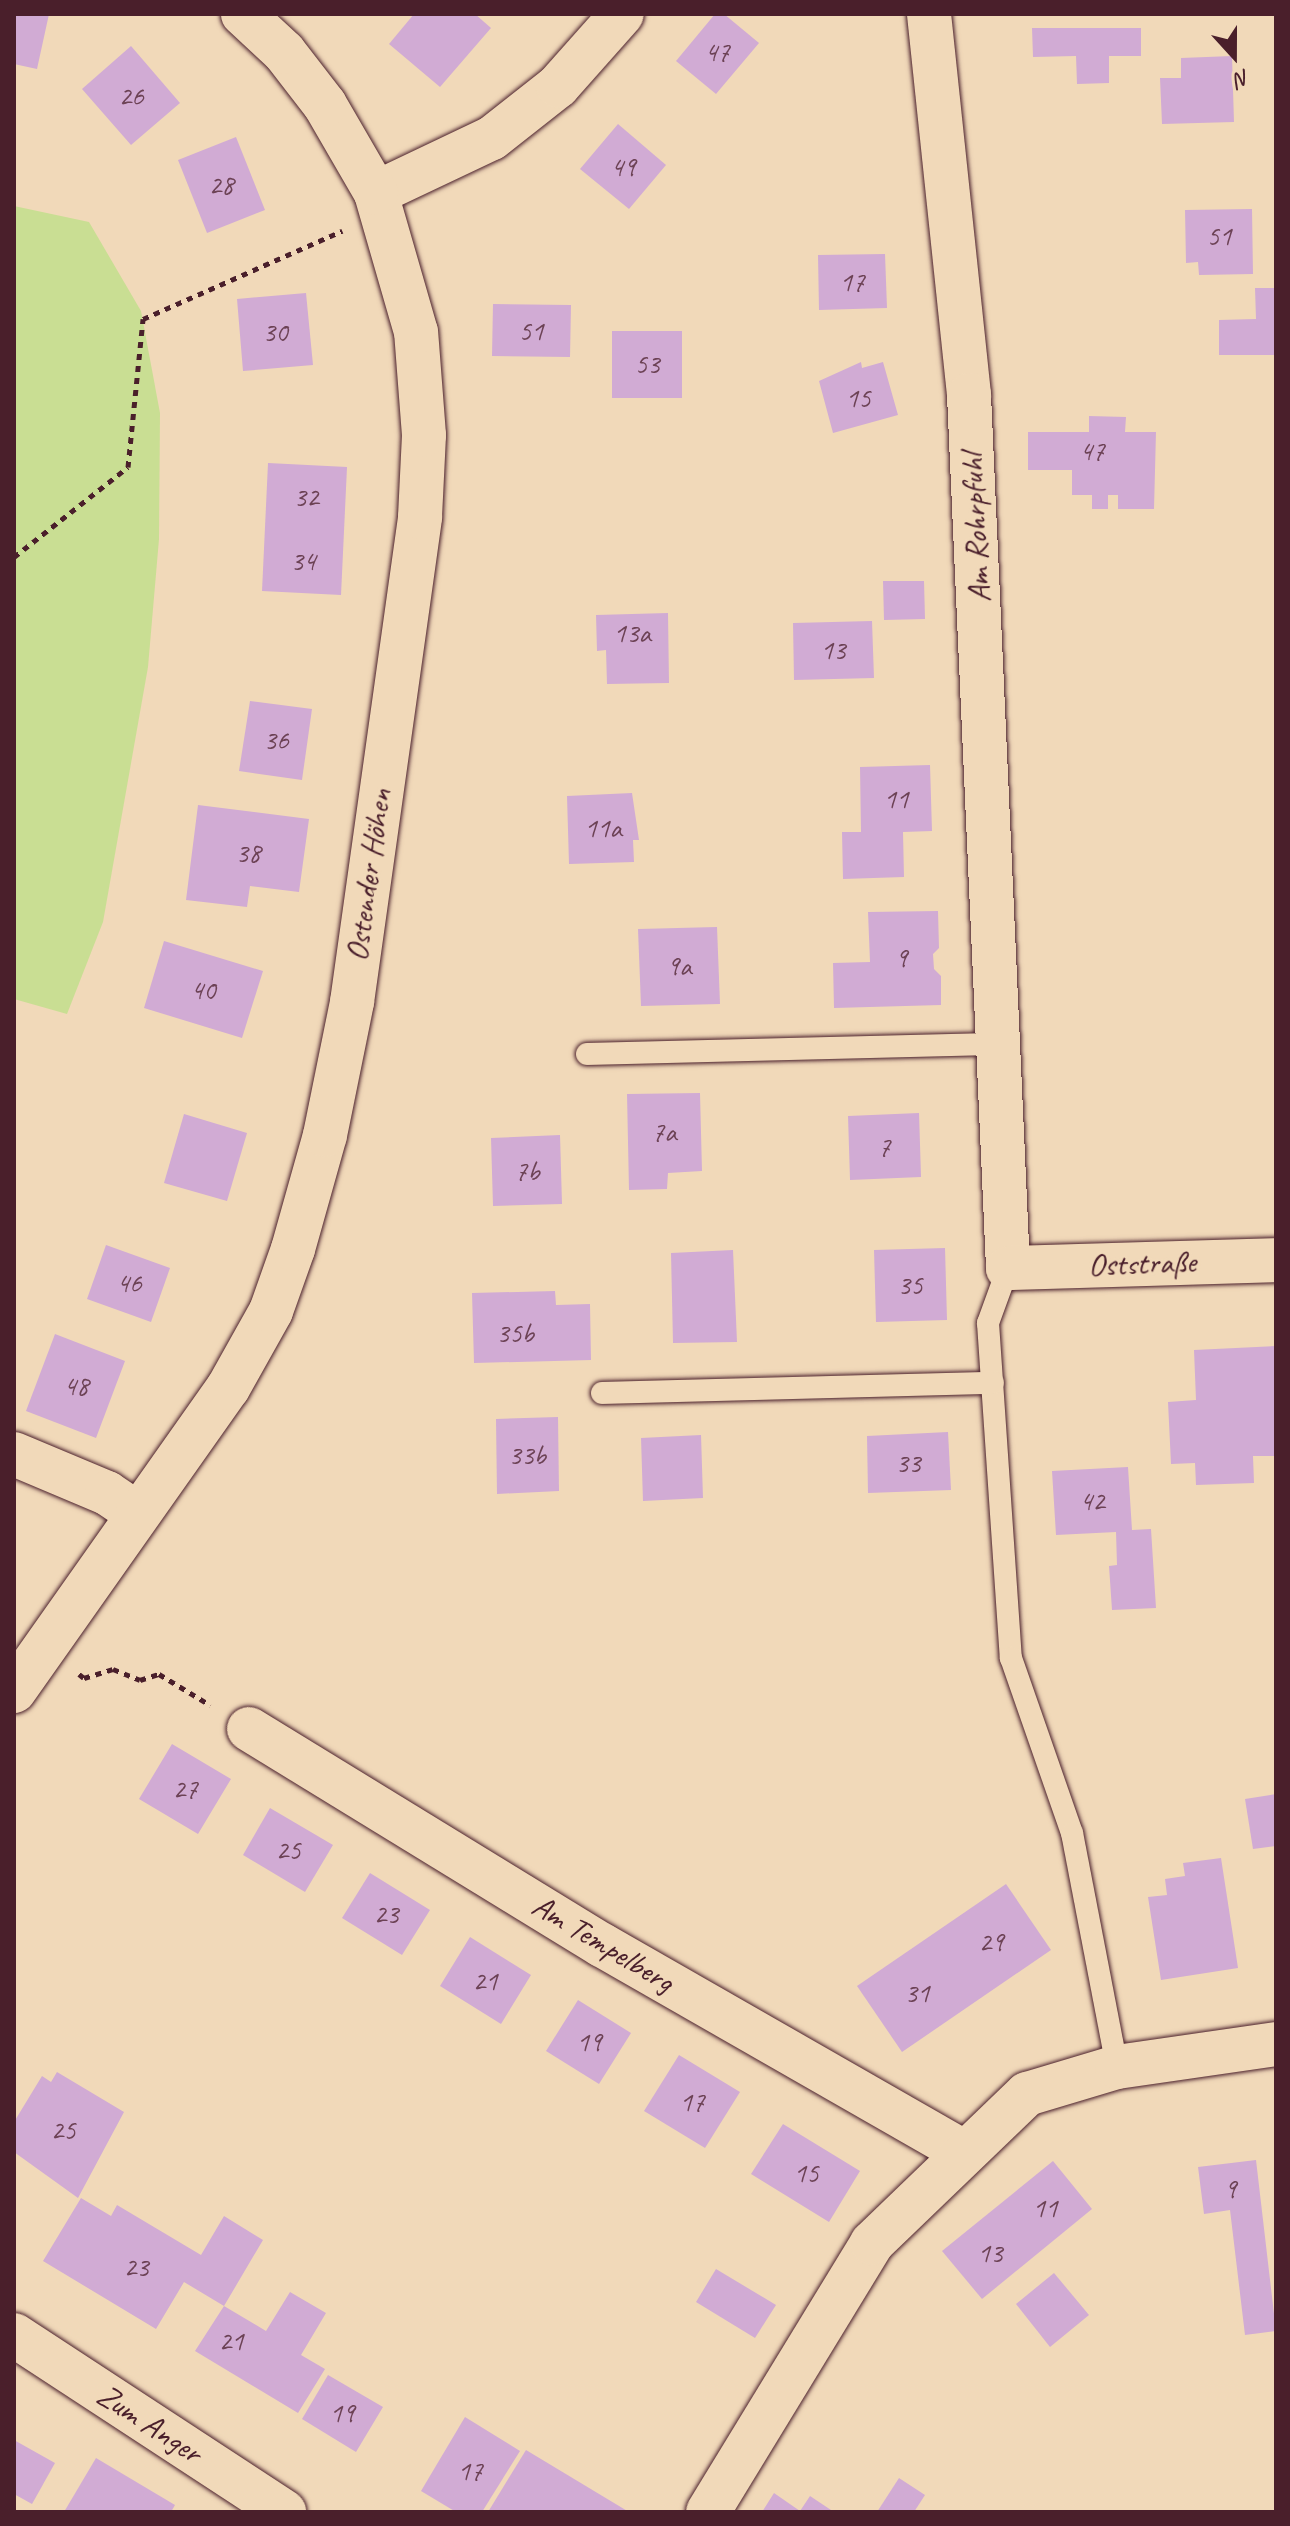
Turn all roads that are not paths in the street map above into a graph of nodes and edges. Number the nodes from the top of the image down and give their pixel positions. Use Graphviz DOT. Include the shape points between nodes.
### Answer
graph roads {
  1 [pos="243,14"];
  2 [pos="622,14"];
  3 [pos="929,14"];
  4 [pos="376,193"];
  5 [pos="1001,1044"];
  6 [pos="587,1054"];
  7 [pos="1276,1260"];
  8 [pos="1008,1268"];
  9 [pos="993,1383"];
  10 [pos="602,1393"];
  11 [pos="14,1454"];
  12 [pos="138,1514"];
  13 [pos="14,1691"];
  14 [pos="249,1729"];
  15 [pos="1276,2044"];
  16 [pos="1117,2067"];
  17 [pos="963,2152"];
  18 [pos="14,2335"];
  19 [pos="284,2512"];
  20 [pos="708,2512"];
  1 -- 4 [label="street, Ostender Höhen" via="284,52 325,105"];
  2 -- 4 [label="street" via="558,86 492,138"];
  3 -- 5 [label="street, Am Rohrpfuhl" via="969,395"];
  4 -- 12 [label="street, Ostender Höhen" via="416,332 424,435 420,517 352,1002 325,1135 271,1311 228,1388"];
  5 -- 6 [label="lane"];
  5 -- 8 [label="street, Am Rohrpfuhl"];
  7 -- 8 [label="street, Oststraße"];
  8 -- 9 [label="lane" via="988,1323"];
  9 -- 10 [label="lane"];
  9 -- 16 [label="lane" via="1011,1658 1072,1833"];
  11 -- 12 [label="street" via="107,1493"];
  12 -- 13 [label="street, Ostender Höhen"];
  14 -- 17 [label="street, Am Tempelberg" via="602,1945"];
  15 -- 16 [label="street"];
  16 -- 17 [label="street" via="1027,2094"];
  17 -- 20 [label="street" via="872,2243"];
  18 -- 19 [label="street, Zum Anger"];
}
